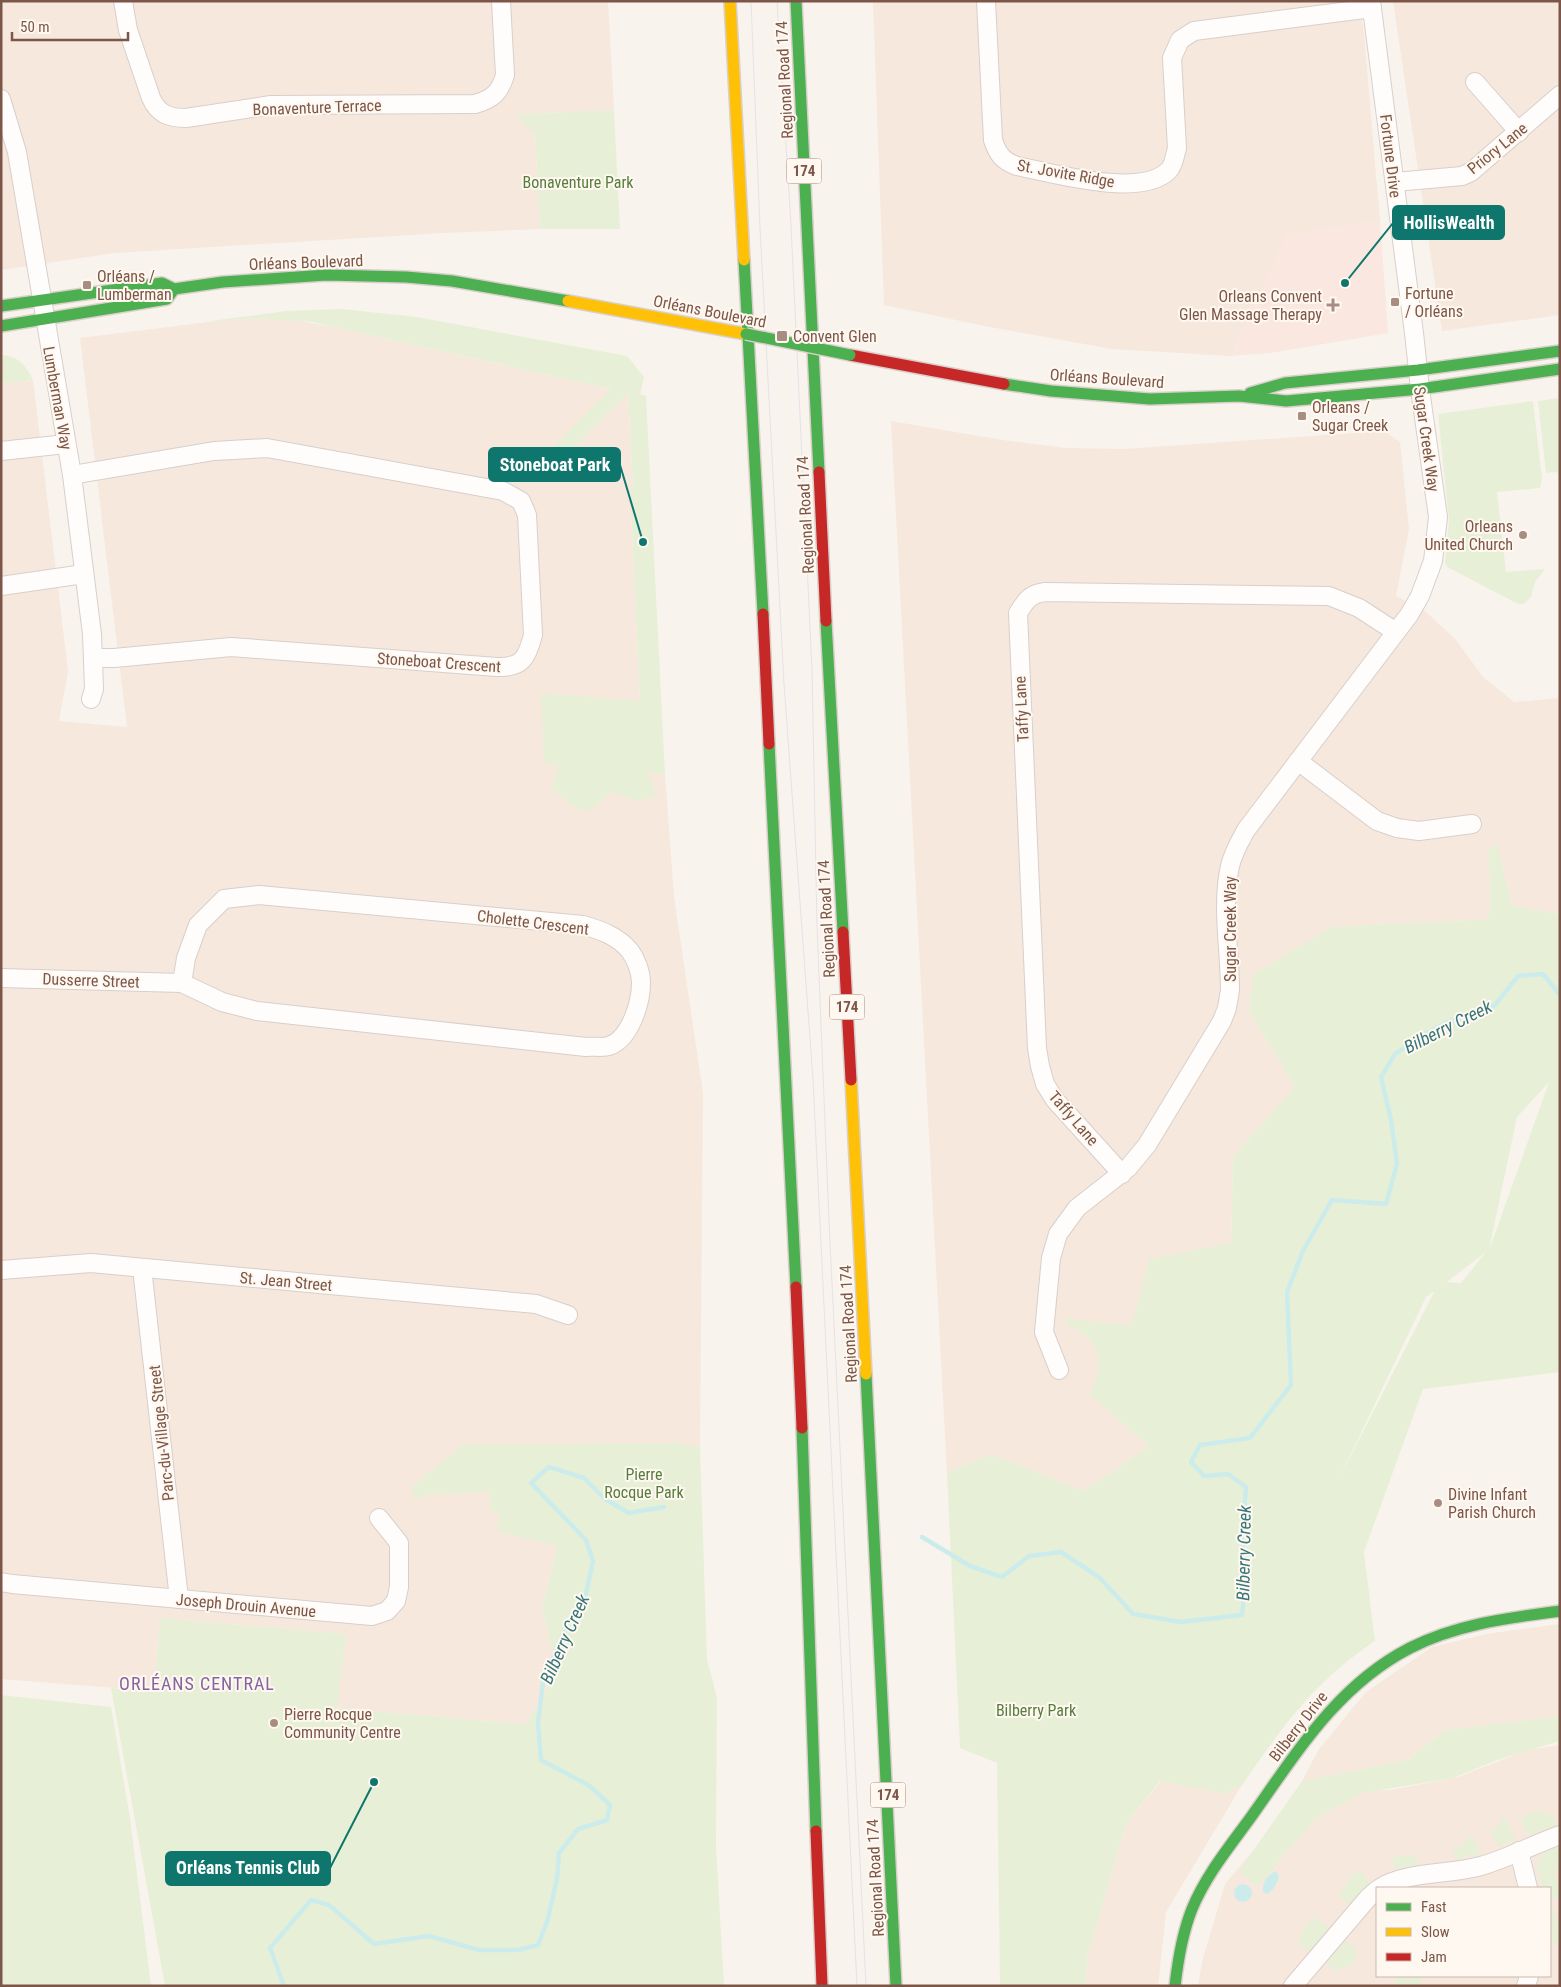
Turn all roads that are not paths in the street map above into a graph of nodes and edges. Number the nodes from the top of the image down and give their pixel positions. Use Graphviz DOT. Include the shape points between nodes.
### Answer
graph roads {
  1 [pos="123,1"];
  2 [pos="501,1"];
  3 [pos="730,1"];
  4 [pos="796,1"];
  5 [pos="986,1"];
  6 [pos="1372,5"];
  7 [pos="1476,82"];
  8 [pos="1560,95"];
  9 [pos="1,99"];
  10 [pos="7,132"];
  11 [pos="1519,132"];
  12 [pos="1395,182"];
  13 [pos="174,289"];
  14 [pos="41,301"];
  15 [pos="1,306"];
  16 [pos="44,320"];
  17 [pos="1,326"];
  18 [pos="1560,351"];
  19 [pos="1560,368"];
  20 [pos="1418,370"];
  21 [pos="1420,389"];
  22 [pos="1239,396"];
  23 [pos="66,444"];
  24 [pos="1,451"];
  25 [pos="72,475"];
  26 [pos="84,574"];
  27 [pos="1,586"];
  28 [pos="1396,632"];
  29 [pos="94,658"];
  30 [pos="91,699"];
  31 [pos="1298,761"];
  32 [pos="1472,824"];
  33 [pos="1,978"];
  34 [pos="182,983"];
  35 [pos="1122,1174"];
  36 [pos="142,1268"];
  37 [pos="1,1270"];
  38 [pos="568,1315"];
  39 [pos="1059,1370"];
  40 [pos="379,1518"];
  41 [pos="1,1582"];
  42 [pos="179,1599"];
  43 [pos="1560,1612"];
  44 [pos="1560,1835"];
  45 [pos="1519,1851"];
  46 [pos="1383,1887"];
  47 [pos="1528,1887"];
  48 [pos="1376,1891"];
  49 [pos="821,1986"];
  50 [pos="896,1986"];
  51 [pos="1175,1986"];
  52 [pos="1293,1986"];
  1 -- 2 [label="street, Bonaventure Terrace" via="128,30 150,98 161,114 174,118 271,105 475,104 488,100 496,94 505,75"];
  3 -- 49 [label="main road" via="797,1305"];
  4 -- 50 [label="main road, Regional Road 174 / 174"];
  5 -- 6 [label="street, St. Jovite Ridge" via="993,140 998,155 1017,166 1100,183 1144,182 1170,170 1177,148 1172,58 1180,40 1194,31"];
  6 -- 12 [label="street, Fortune Drive"];
  7 -- 11 [label="street"];
  8 -- 11 [label="street, Priory Lane"];
  9 -- 10 [label="street, Lumberman Way"];
  10 -- 14 [label="street, Lumberman Way" via="22,180"];
  11 -- 12 [label="street, Priory Lane" via="1462,176"];
  12 -- 20 [label="street, Fortune Drive"];
  13 -- 14 [label="main road, Orléans Boulevard" via="162,283"];
  13 -- 16 [label="main road, Orléans Boulevard" via="167,299"];
  13 -- 22 [label="main road, Orléans Boulevard, bridge" via="326,274 452,281 1051,392 1150,399"];
  14 -- 15 [label="main road, Orléans Boulevard"];
  14 -- 16 [label="street, Lumberman Way"];
  16 -- 17 [label="main road, Orléans Boulevard"];
  16 -- 23 [label="street, Lumberman Way"];
  18 -- 20 [label="main road, Orléans Boulevard"];
  19 -- 21 [label="main road, Orléans Boulevard"];
  20 -- 21 [label="street, Sugar Creek Way"];
  20 -- 22 [label="main road, Orléans Boulevard" via="1285,383"];
  21 -- 22 [label="main road, Orléans Boulevard" via="1286,401"];
  21 -- 28 [label="street, Sugar Creek Way" via="1438,517 1436,542 1433,561 1420,596"];
  23 -- 24 [label="street"];
  23 -- 25 [label="street, Lumberman Way"];
  25 -- 26 [label="street, Lumberman Way"];
  25 -- 29 [label="street, Stoneboat Crescent" via="214,451 267,448 502,492 521,500 527,515 533,636 529,652 517,665 497,667 230,647"];
  26 -- 27 [label="street"];
  26 -- 29 [label="street, Lumberman Way"];
  28 -- 31 [label="street, Sugar Creek Way"];
  28 -- 35 [label="street, Taffy Lane" via="1359,608 1329,596 1045,592 1027,598 1018,613 1040,1066 1045,1084 1055,1100"];
  29 -- 30 [label="street, Lumberman Way"];
  31 -- 32 [label="street" via="1376,821 1419,831"];
  31 -- 35 [label="street, Sugar Creek Way" via="1246,830 1231,864 1227,883 1230,990 1222,1021 1147,1145"];
  33 -- 34 [label="street, Dusserre Street"];
  34 -- 34 [label="street, Cholette Crescent" via="222,1002 257,1011 586,1047 609,1046 622,1038 636,1014 641,983 630,951 618,940 583,925 259,895 224,899 198,925 186,958"];
  35 -- 39 [label="street, Sugar Creek Way" via="1077,1208 1058,1234 1051,1258 1044,1332"];
  36 -- 37 [label="street, St. Jean Street" via="91,1264"];
  36 -- 38 [label="street, St. Jean Street" via="536,1304"];
  36 -- 42 [label="street, Parc-du-Village Street"];
  40 -- 42 [label="street, Joseph Drouin Avenue" via="399,1543 399,1587 396,1601 386,1611 372,1616"];
  41 -- 42 [label="street, Joseph Drouin Avenue"];
  43 -- 51 [label="main road, Bilberry Drive" via="1506,1618 1442,1635 1391,1660 1346,1693 1309,1734 1201,1891 1186,1924"];
  44 -- 45 [label="street"];
  45 -- 46 [label="street" via="1481,1866 1402,1879"];
  45 -- 47 [label="street"];
  48 -- 52 [label="street"];
}
